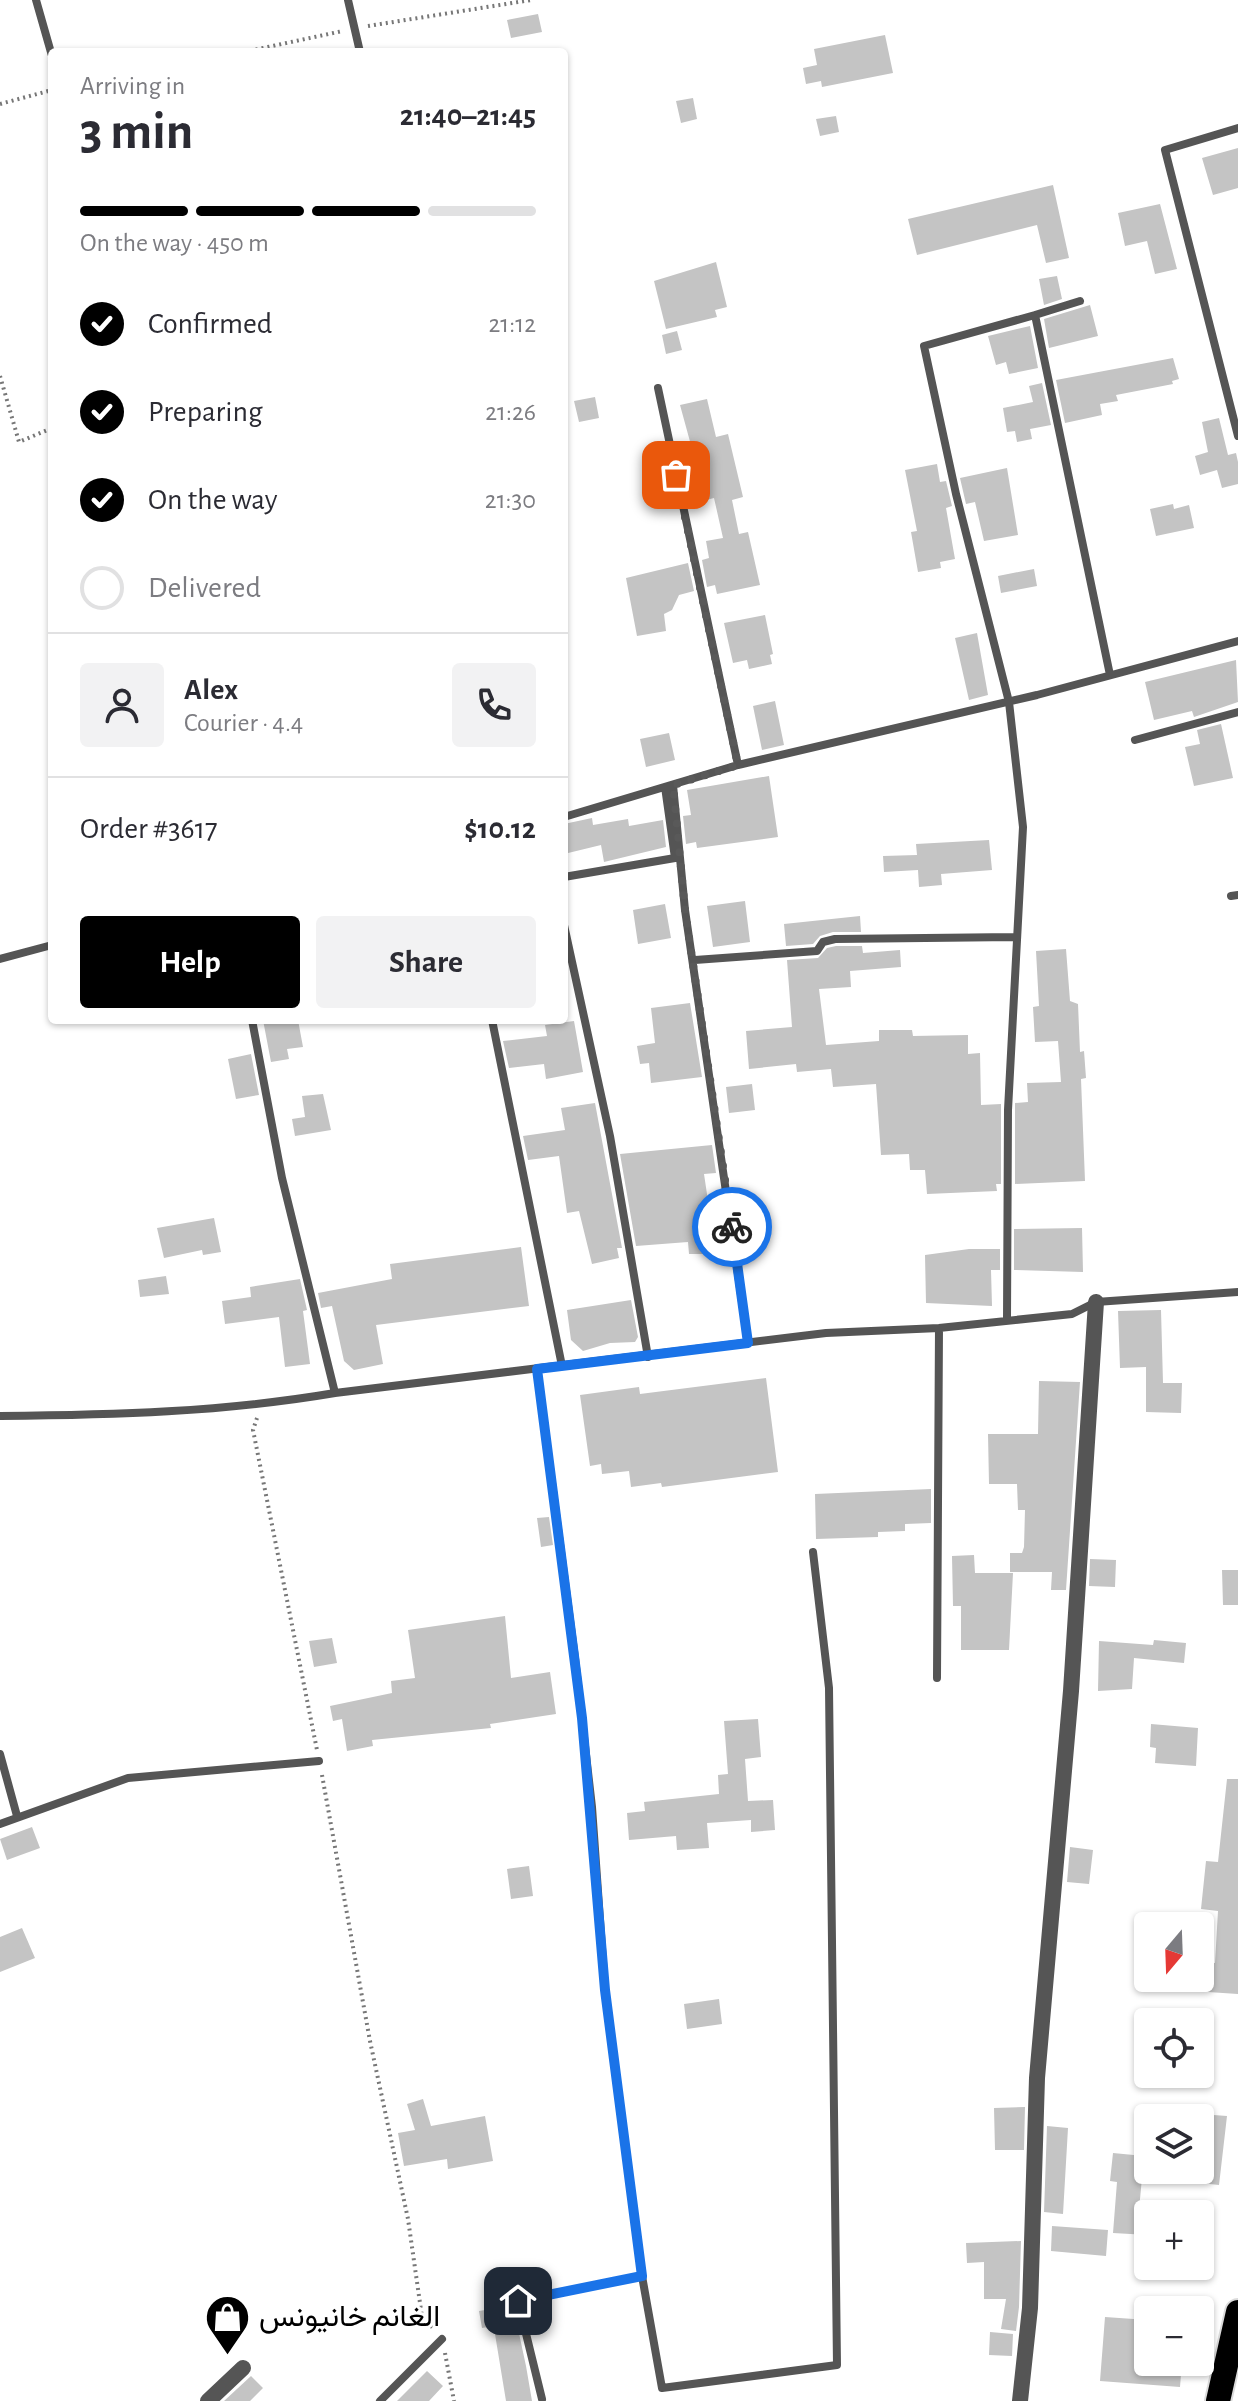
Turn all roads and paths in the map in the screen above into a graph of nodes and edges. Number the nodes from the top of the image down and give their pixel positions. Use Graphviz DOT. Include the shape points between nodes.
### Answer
graph roads {
  1 [pos="36,0"];
  2 [pos="348,0"];
  3 [pos="531,0"];
  4 [pos="354,28"];
  5 [pos="50,48"];
  6 [pos="262,48"];
  7 [pos="359,48"];
  8 [pos="48,91"];
  9 [pos="0,104"];
  10 [pos="1238,128"];
  11 [pos="1080,301"];
  12 [pos="1035,315"];
  13 [pos="0,376"];
  14 [pos="658,388"];
  15 [pos="48,430"];
  16 [pos="1238,436"];
  17 [pos="1238,641"];
  18 [pos="1110,675"];
  19 [pos="1009,702"];
  20 [pos="1238,712"];
  21 [pos="1135,740"];
  22 [pos="738,765"];
  23 [pos="669,786"];
  24 [pos="568,816"];
  25 [pos="568,876"];
  26 [pos="1015,937"];
  27 [pos="568,943"];
  28 [pos="48,946"];
  29 [pos="0,959"];
  30 [pos="695,960"];
  31 [pos="253,1024"];
  32 [pos="493,1024"];
  33 [pos="1238,1292"];
  34 [pos="1096,1302"];
  35 [pos="1007,1320"];
  36 [pos="939,1328"];
  37 [pos="748,1343"];
  38 [pos="648,1357"];
  39 [pos="562,1366"];
  40 [pos="537,1369"];
  41 [pos="335,1393"];
  42 [pos="263,1405"];
  43 [pos="0,1416"];
  44 [pos="813,1552"];
  45 [pos="937,1678"];
  46 [pos="0,1754"];
  47 [pos="319,1761"];
  48 [pos="17,1816"];
  49 [pos="0,1824"];
  50 [pos="642,2276"];
  51 [pos="1238,2312"];
  52 [pos="442,2339"];
  53 [pos="243,2368"];
  54 [pos="542,2399"];
  55 [pos="208,2401"];
  56 [pos="380,2401"];
  57 [pos="454,2401"];
  58 [pos="1020,2401"];
  59 [pos="1218,2401"];
  1 -- 5 [label="lane"];
  2 -- 4 [label="lane"];
  3 -- 4 [label="path"];
  4 -- 6 [label="path"];
  4 -- 7 [label="lane"];
  8 -- 9 [label="path"];
  10 -- 16 [label="lane" via="1165,150"];
  11 -- 12 [label="lane"];
  12 -- 18 [label="lane"];
  12 -- 19 [label="lane" via="924,346"];
  13 -- 15 [label="path" via="19,442"];
  14 -- 22 [label="lane"];
  17 -- 18 [label="lane"];
  18 -- 19 [label="lane"];
  19 -- 22 [label="lane"];
  19 -- 26 [label="lane" via="1023,827"];
  20 -- 21 [label="lane"];
  22 -- 23 [label="lane"];
  23 -- 24 [label="lane"];
  23 -- 25 [label="lane" via="675,858"];
  23 -- 30 [label="lane"];
  26 -- 30 [label="lane" via="835,939 823,942 817,951"];
  26 -- 35 [label="lane"];
  27 -- 38 [label="lane" via="610,1136"];
  28 -- 29 [label="lane"];
  30 -- 37 [label="lane"];
  31 -- 41 [label="lane" via="282,1178"];
  32 -- 39 [label="lane"];
  33 -- 34 [label="lane"];
  34 -- 35 [label="lane" via="1072,1314"];
  34 -- 58 [label="street" via="1071,1691 1037,2078 1030,2308"];
  35 -- 36 [label="lane"];
  36 -- 37 [label="lane"];
  36 -- 45 [label="lane"];
  37 -- 38 [label="lane"];
  38 -- 39 [label="lane"];
  39 -- 40 [label="lane"];
  40 -- 41 [label="lane"];
  40 -- 50 [label="lane" via="577,1673 605,1990"];
  41 -- 42 [label="lane"];
  42 -- 43 [label="lane" via="147,1414"];
  42 -- 47 [label="path" via="253,1430"];
  44 -- 50 [label="lane" via="829,1688 837,2365 662,2388"];
  46 -- 48 [label="lane"];
  47 -- 48 [label="lane" via="128,1778"];
  47 -- 52 [label="path" via="408,2219 422,2317"];
  48 -- 49 [label="lane"];
  50 -- 54 [label="lane" via="518,2301"];
  51 -- 59 [label="highway"];
  52 -- 56 [label="lane"];
  52 -- 57 [label="path"];
  53 -- 55 [label="street"];
}
